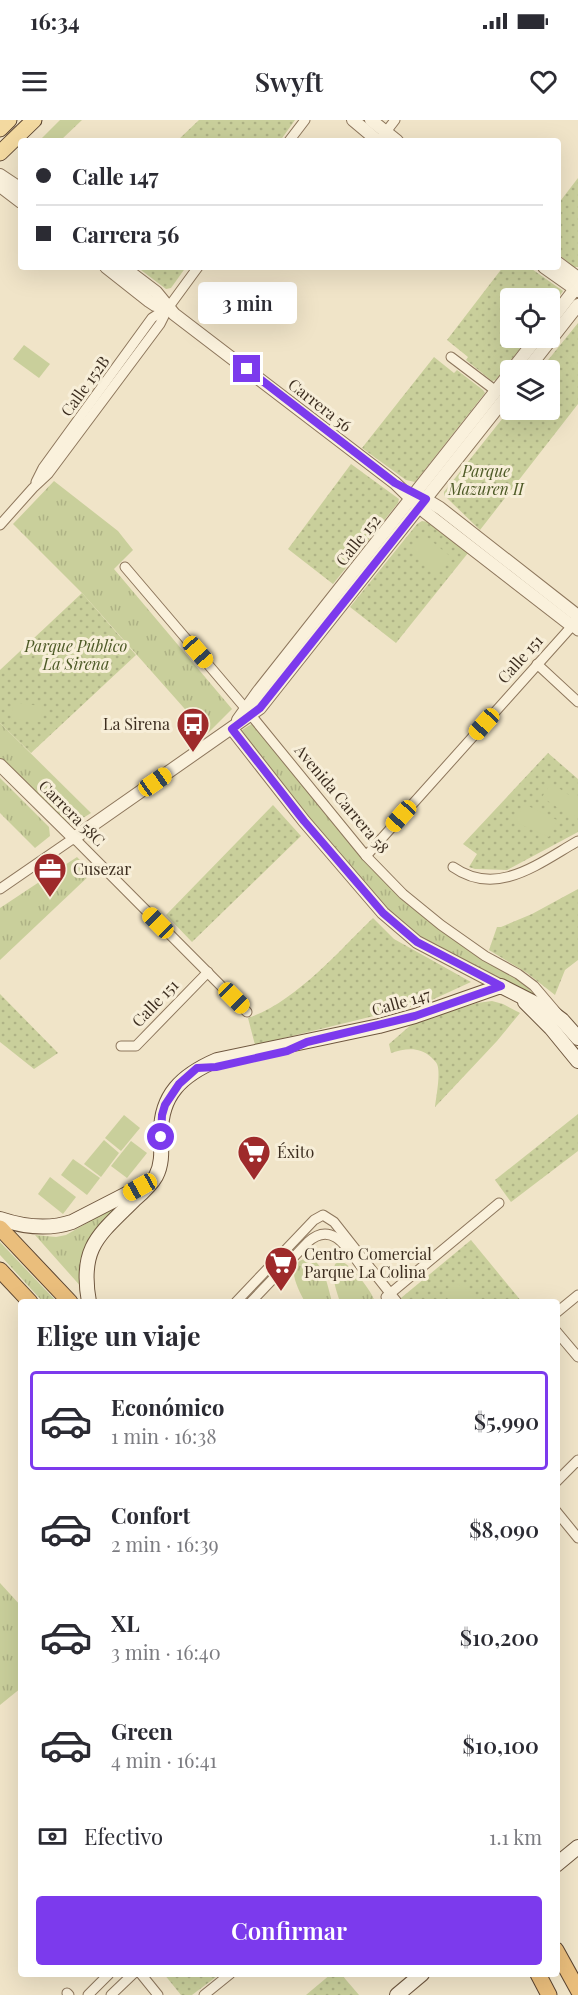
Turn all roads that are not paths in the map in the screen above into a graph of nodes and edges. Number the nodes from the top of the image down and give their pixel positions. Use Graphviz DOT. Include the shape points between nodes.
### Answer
graph roads {
  1 [pos="9,120"];
  2 [pos="34,120"];
  3 [pos="305,120"];
  4 [pos="353,120"];
  5 [pos="371,120"];
  6 [pos="395,120"];
  7 [pos="0,129"];
  8 [pos="291,138"];
  9 [pos="381,138"];
  10 [pos="0,153"];
  11 [pos="0,175"];
  12 [pos="0,186"];
  13 [pos="18,187"];
  14 [pos="18,200"];
  15 [pos="561,266"];
  16 [pos="110,270"];
  17 [pos="127,270"];
  18 [pos="196,270"];
  19 [pos="549,270"];
  20 [pos="577,286"];
  21 [pos="578,305"];
  22 [pos="168,308"];
  23 [pos="560,308"];
  24 [pos="529,348"];
  25 [pos="451,357"];
  26 [pos="520,360"];
  27 [pos="535,360"];
  28 [pos="500,386"];
  29 [pos="496,391"];
  30 [pos="500,404"];
  31 [pos="418,500"];
  32 [pos="0,525"];
  33 [pos="125,567"];
  34 [pos="577,623"];
  35 [pos="537,664"];
  36 [pos="578,702"];
  37 [pos="249,712"];
  38 [pos="232,729"];
  39 [pos="0,765"];
  40 [pos="74,838"];
  41 [pos="578,841"];
  42 [pos="366,856"];
  43 [pos="453,867"];
  44 [pos="0,889"];
  45 [pos="207,972"];
  46 [pos="501,986"];
  47 [pos="518,994"];
  48 [pos="247,1012"];
  49 [pos="562,1020"];
  50 [pos="578,1038"];
  51 [pos="121,1046"];
  52 [pos="578,1061"];
  53 [pos="153,1179"];
  54 [pos="499,1203"];
  55 [pos="0,1219"];
  56 [pos="0,1228"];
  57 [pos="0,1270"];
  58 [pos="578,1295"];
  59 [pos="389,1298"];
  60 [pos="27,1299"];
  61 [pos="67,1299"];
  62 [pos="89,1299"];
  63 [pos="239,1299"];
  64 [pos="254,1299"];
  65 [pos="560,1310"];
  66 [pos="560,1336"];
  67 [pos="578,1358"];
  68 [pos="578,1460"];
  69 [pos="560,1478"];
  70 [pos="560,1516"];
  71 [pos="578,1538"];
  72 [pos="578,1847"];
  73 [pos="578,1857"];
  74 [pos="560,1862"];
  75 [pos="560,1871"];
  76 [pos="560,1957"];
  77 [pos="106,1977"];
  78 [pos="130,1977"];
  79 [pos="143,1977"];
  80 [pos="226,1977"];
  81 [pos="420,1977"];
  82 [pos="420,1977"];
  83 [pos="540,1977"];
  84 [pos="578,1990"];
  85 [pos="88,1995"];
  86 [pos="111,1995"];
  87 [pos="158,1995"];
  88 [pos="204,1995"];
  89 [pos="397,1995"];
  90 [pos="404,1995"];
  91 [pos="549,1995"];
  1 -- 7 [label="main road"];
  2 -- 10 [label="main road"];
  3 -- 8 [label="street"];
  4 -- 9 [label="street"];
  5 -- 9 [label="street"];
  6 -- 9 [label="street"];
  11 -- 13 [label="street"];
  12 -- 14 [label="street"];
  15 -- 20 [label="street"];
  16 -- 22 [label="street, Carrera 56" via="155,305"];
  17 -- 22 [label="street, Carrera 56" via="156,292"];
  18 -- 22 [label="street, Calle 152B"];
  19 -- 20 [label="street"];
  20 -- 23 [label="street"];
  21 -- 27 [label="street"];
  22 -- 31 [label="street, Carrera 56"];
  22 -- 32 [label="street, Calle 152B" via="153,318 43,468 33,488"];
  24 -- 26 [label="street, Calle 152"];
  25 -- 29 [label="street"];
  28 -- 29 [label="street, Calle 152"];
  29 -- 31 [label="street, Calle 152"];
  30 -- 31 [label="street, Calle 152"];
  31 -- 34 [label="street, Carrera 56"];
  31 -- 37 [label="street, Calle 152" via="260,708"];
  33 -- 37 [label="street, Avenida Carrera 58"];
  34 -- 35 [label="street, Calle 151"];
  35 -- 36 [label="street"];
  35 -- 42 [label="street, Calle 151"];
  37 -- 38 [label="street, Calle 152"];
  37 -- 42 [label="street, Avenida Carrera 58"];
  38 -- 40 [label="street, Calle 152"];
  38 -- 46 [label="street, Avenida Carrera 58" via="304,821 391,921 434,952"];
  39 -- 40 [label="street, Carrera 58C"];
  40 -- 44 [label="street, Calle 152"];
  40 -- 45 [label="street, Carrera 58C"];
  41 -- 43 [label="street" via="523,873 496,880 465,876"];
  42 -- 49 [label="street, Avenida Carrera 58" via="434,920 534,986"];
  45 -- 48 [label="street, Carrera 58C"];
  45 -- 51 [label="street, Calle 151" via="136,1046"];
  46 -- 47 [label="main road, Avenida Carrera 58"];
  46 -- 53 [label="main road, Calle 147" via="415,1016 254,1058 217,1060 197,1068 179,1084 165,1105 159,1169"];
  47 -- 49 [label="main road, Avenida Carrera 58"];
  47 -- 52 [label="main road, Avenida Carrera 58"];
  49 -- 50 [label="main road, Avenida Carrera 58"];
  53 -- 55 [label="main road" via="59,1226 33,1226"];
  53 -- 62 [label="main road, Calle 147" via="108,1225 90,1250 86,1273"];
  54 -- 59 [label="street"];
  56 -- 61 [label="highway"];
  57 -- 60 [label="highway"];
  58 -- 65 [label="street"];
  59 -- 63 [label="street" via="334,1222 323,1215"];
  59 -- 64 [label="street" via="340,1239 324,1233 312,1238"];
  66 -- 67 [label="street"];
  68 -- 69 [label="street"];
  70 -- 71 [label="street"];
  72 -- 74 [label="main road"];
  73 -- 75 [label="main road"];
  76 -- 84 [label="highway"];
  77 -- 85 [label="street"];
  78 -- 86 [label="street"];
  79 -- 87 [label="street"];
  80 -- 88 [label="street"];
  81 -- 89 [label="main road"];
  82 -- 90 [label="main road"];
  83 -- 91 [label="highway"];
}
